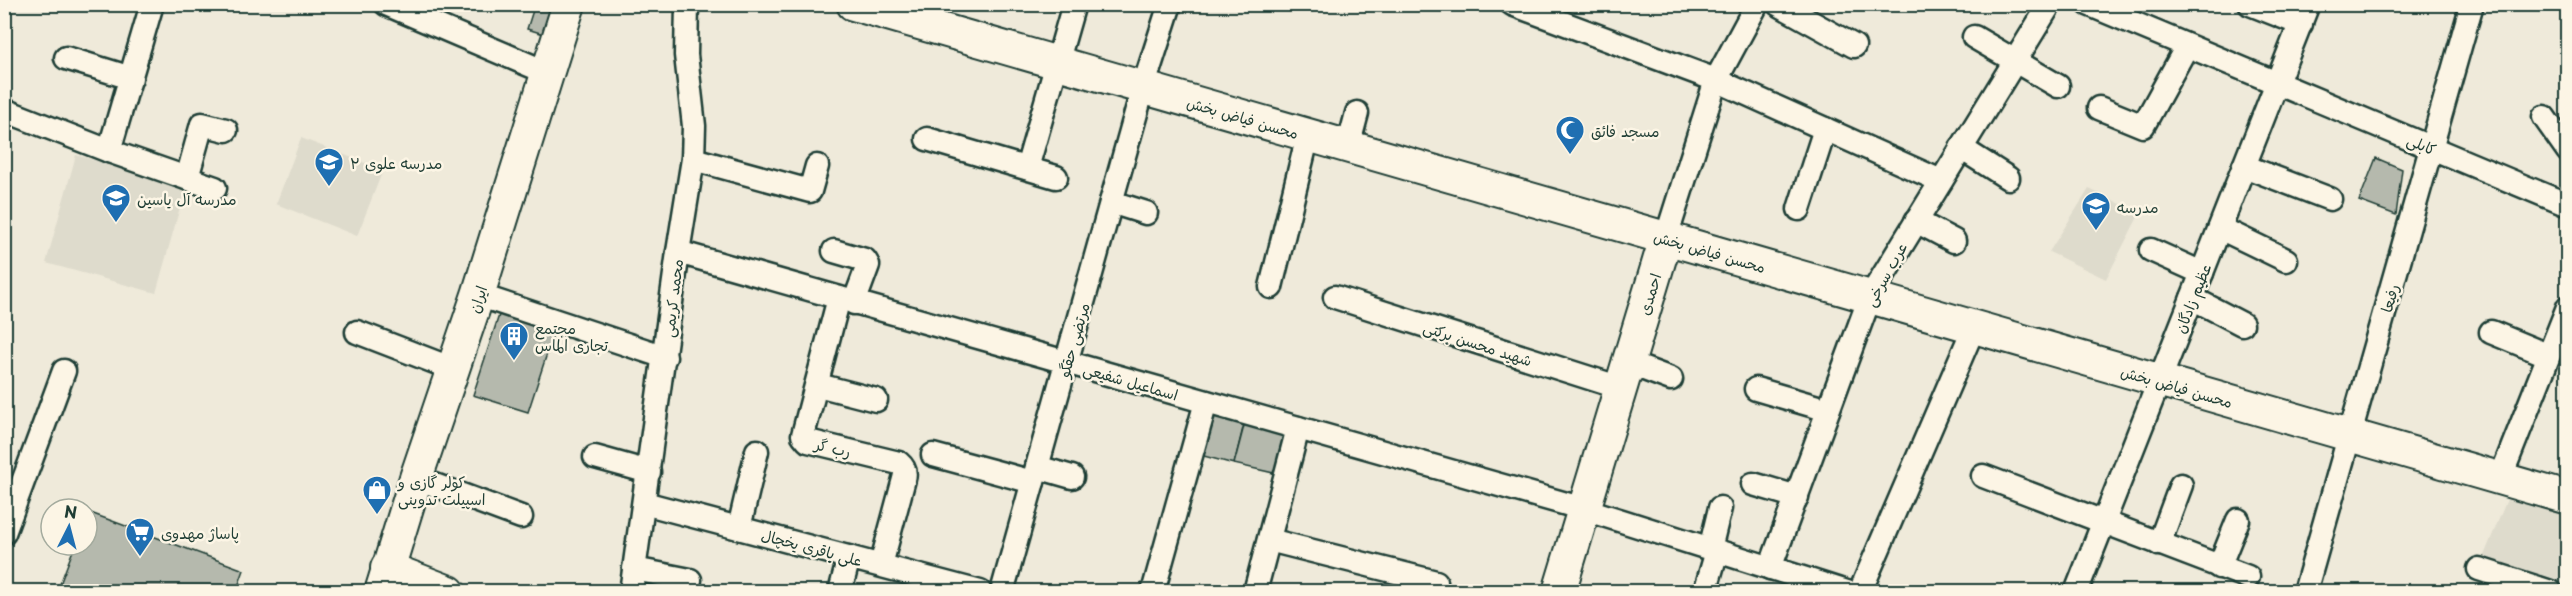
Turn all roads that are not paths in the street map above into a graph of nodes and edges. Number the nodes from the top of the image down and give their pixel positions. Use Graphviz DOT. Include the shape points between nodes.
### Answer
graph roads {
  1 [pos="152,4"];
  2 [pos="386,4"];
  3 [pos="569,4"];
  4 [pos="687,4"];
  5 [pos="853,4"];
  6 [pos="1074,4"];
  7 [pos="1170,4"];
  8 [pos="1512,4"];
  9 [pos="1757,4"];
  10 [pos="1778,4"];
  11 [pos="2050,4"];
  12 [pos="2088,4"];
  13 [pos="2250,4"];
  14 [pos="2472,4"];
  15 [pos="2304,14"];
  16 [pos="1974,37"];
  17 [pos="1854,46"];
  18 [pos="2187,46"];
  19 [pos="66,58"];
  20 [pos="2016,60"];
  21 [pos="1057,63"];
  22 [pos="548,73"];
  23 [pos="131,78"];
  24 [pos="1716,80"];
  25 [pos="2277,84"];
  26 [pos="2058,86"];
  27 [pos="1143,88"];
  28 [pos="2099,108"];
  29 [pos="4,110"];
  30 [pos="1357,112"];
  31 [pos="2544,117"];
  32 [pos="1825,129"];
  33 [pos="226,130"];
  34 [pos="1308,135"];
  35 [pos="927,139"];
  36 [pos="1348,147"];
  37 [pos="1962,148"];
  38 [pos="2431,148"];
  39 [pos="109,151"];
  40 [pos="2568,151"];
  41 [pos="693,159"];
  42 [pos="817,166"];
  43 [pos="2244,166"];
  44 [pos="1027,168"];
  45 [pos="1056,177"];
  46 [pos="187,178"];
  47 [pos="2008,178"];
  48 [pos="1941,181"];
  49 [pos="215,188"];
  50 [pos="2330,199"];
  51 [pos="1111,201"];
  52 [pos="2568,205"];
  53 [pos="1798,209"];
  54 [pos="1146,213"];
  55 [pos="1916,221"];
  56 [pos="2220,228"];
  57 [pos="1666,238"];
  58 [pos="1954,241"];
  59 [pos="2151,250"];
  60 [pos="834,251"];
  61 [pos="678,252"];
  62 [pos="2286,260"];
  63 [pos="2202,273"];
  64 [pos="1271,287"];
  65 [pos="478,295"];
  66 [pos="1335,297"];
  67 [pos="1870,297"];
  68 [pos="2192,298"];
  69 [pos="846,301"];
  70 [pos="2568,307"];
  71 [pos="2242,324"];
  72 [pos="1974,327"];
  73 [pos="357,332"];
  74 [pos="2491,332"];
  75 [pos="2547,355"];
  76 [pos="664,357"];
  77 [pos="1066,363"];
  78 [pos="453,369"];
  79 [pos="64,371"];
  80 [pos="1624,376"];
  81 [pos="1671,379"];
  82 [pos="2160,381"];
  83 [pos="818,385"];
  84 [pos="1756,389"];
  85 [pos="876,400"];
  86 [pos="1206,402"];
  87 [pos="1828,410"];
  88 [pos="1298,428"];
  89 [pos="2349,435"];
  90 [pos="757,451"];
  91 [pos="933,455"];
  92 [pos="595,457"];
  93 [pos="649,472"];
  94 [pos="1035,475"];
  95 [pos="1983,476"];
  96 [pos="1072,477"];
  97 [pos="416,478"];
  98 [pos="2500,479"];
  99 [pos="1753,484"];
  100 [pos="2181,485"];
  101 [pos="1797,497"];
  102 [pos="2568,498"];
  103 [pos="644,503"];
  104 [pos="1720,507"];
  105 [pos="1584,509"];
  106 [pos="521,517"];
  107 [pos="2238,520"];
  108 [pos="2104,522"];
  109 [pos="740,528"];
  110 [pos="4,534"];
  111 [pos="1269,540"];
  112 [pos="2159,544"];
  113 [pos="1714,550"];
  114 [pos="849,557"];
  115 [pos="881,565"];
  116 [pos="2219,567"];
  117 [pos="1770,568"];
  118 [pos="634,569"];
  119 [pos="2479,569"];
  120 [pos="2248,578"];
  121 [pos="384,580"];
  122 [pos="690,580"];
  123 [pos="1436,582"];
  124 [pos="449,591"];
  125 [pos="631,591"];
  126 [pos="840,591"];
  127 [pos="974,591"];
  128 [pos="1002,591"];
  129 [pos="1153,591"];
  130 [pos="1255,591"];
  131 [pos="1559,591"];
  132 [pos="1705,591"];
  133 [pos="1847,591"];
  134 [pos="1860,591"];
  135 [pos="2076,591"];
  136 [pos="2305,591"];
  137 [pos="2551,591"];
  1 -- 23 [label="street"];
  2 -- 22 [label="street"];
  3 -- 22 [label="street, ایران"];
  4 -- 41 [label="street, محمد کریمی"];
  5 -- 21 [label="street, محسن فیاض بخش"];
  6 -- 21 [label="street"];
  7 -- 27 [label="street, مرتضی حقگو"];
  8 -- 24 [label="street"];
  9 -- 24 [label="street, احمدی"];
  10 -- 17 [label="street"];
  11 -- 20 [label="street, عرب سرخی"];
  12 -- 18 [label="street, کابلی"];
  13 -- 15 [label="street"];
  14 -- 38 [label="street, رفیعا"];
  15 -- 25 [label="street, عظیم زادگان"];
  16 -- 20 [label="street"];
  18 -- 25 [label="street, کابلی"];
  18 -- 28 [label="street" via="2143,126"];
  19 -- 23 [label="street"];
  20 -- 26 [label="street"];
  20 -- 37 [label="street, عرب سرخی"];
  21 -- 27 [label="street, محسن فیاض بخش"];
  21 -- 44 [label="street"];
  22 -- 65 [label="street, ایران"];
  23 -- 39 [label="street"];
  24 -- 32 [label="street"];
  24 -- 57 [label="street, احمدی"];
  25 -- 38 [label="street, کابلی"];
  25 -- 43 [label="street, عظیم زادگان"];
  27 -- 34 [label="street, محسن فیاض بخش"];
  27 -- 51 [label="street, مرتضی حقگو"];
  29 -- 39 [label="street"];
  30 -- 36 [label="street"];
  31 -- 40 [label="street"];
  32 -- 48 [label="street"];
  32 -- 53 [label="street"];
  33 -- 46 [label="street" via="202,124"];
  34 -- 36 [label="street, محسن فیاض بخش"];
  34 -- 64 [label="street"];
  35 -- 44 [label="street"];
  36 -- 57 [label="street, محسن فیاض بخش"];
  37 -- 47 [label="street"];
  37 -- 48 [label="street, عرب سرخی"];
  38 -- 52 [label="street, کابلی"];
  38 -- 89 [label="street, رفیعا"];
  39 -- 46 [label="street"];
  41 -- 42 [label="street" via="810,191"];
  41 -- 61 [label="street, محمد کریمی"];
  43 -- 50 [label="street"];
  43 -- 56 [label="street, عظیم زادگان"];
  44 -- 45 [label="street"];
  46 -- 49 [label="street"];
  48 -- 55 [label="street, عرب سرخی"];
  51 -- 54 [label="street"];
  51 -- 77 [label="street, مرتضی حقگو"];
  55 -- 58 [label="street"];
  55 -- 67 [label="street, عرب سرخی"];
  56 -- 62 [label="street"];
  56 -- 63 [label="street, عظیم زادگان"];
  57 -- 67 [label="street, محسن فیاض بخش"];
  57 -- 80 [label="street, احمدی"];
  59 -- 63 [label="street"];
  60 -- 69 [label="street, رب گر" via="865,260 868,265"];
  61 -- 69 [label="street, اسماعیل شفیعی"];
  61 -- 76 [label="street, محمد کریمی"];
  63 -- 68 [label="street, عظیم زادگان"];
  65 -- 76 [label="street"];
  65 -- 78 [label="street, ایران"];
  66 -- 80 [label="street, شهید محسن برکتی"];
  67 -- 72 [label="street, محسن فیاض بخش"];
  67 -- 87 [label="street, عرب سرخی"];
  68 -- 71 [label="street"];
  68 -- 82 [label="street, عظیم زادگان"];
  69 -- 77 [label="street, اسماعیل شفیعی"];
  69 -- 83 [label="street, رب گر"];
  70 -- 75 [label="street"];
  72 -- 82 [label="street, محسن فیاض بخش"];
  72 -- 134 [label="street"];
  73 -- 78 [label="street"];
  74 -- 75 [label="street"];
  75 -- 98 [label="street"];
  76 -- 93 [label="street, محمد کریمی"];
  77 -- 86 [label="street, اسماعیل شفیعی"];
  77 -- 94 [label="street, مرتضی حقگو"];
  78 -- 97 [label="street, ایران"];
  79 -- 110 [label="street"];
  80 -- 81 [label="street, شهید محسن برکتی"];
  80 -- 105 [label="street, احمدی"];
  82 -- 89 [label="street, محسن فیاض بخش"];
  82 -- 108 [label="street, عظیم زادگان"];
  83 -- 85 [label="street"];
  83 -- 115 [label="street, رب گر" via="805,440 899,463 906,472"];
  84 -- 87 [label="street"];
  86 -- 88 [label="street, اسماعیل شفیعی"];
  86 -- 129 [label="street"];
  87 -- 101 [label="street, عرب سرخی"];
  88 -- 105 [label="street, اسماعیل شفیعی"];
  88 -- 111 [label="street"];
  89 -- 98 [label="street, محسن فیاض بخش"];
  89 -- 136 [label="street, رفیعا"];
  90 -- 109 [label="street"];
  91 -- 94 [label="street"];
  92 -- 93 [label="street"];
  93 -- 103 [label="street, محمد کریمی"];
  94 -- 96 [label="street"];
  94 -- 128 [label="street, مرتضی حقگو"];
  95 -- 108 [label="street"];
  97 -- 106 [label="street"];
  97 -- 121 [label="street, ایران"];
  98 -- 102 [label="street, محسن فیاض بخش"];
  99 -- 101 [label="street"];
  100 -- 112 [label="street"];
  101 -- 117 [label="street, عرب سرخی"];
  103 -- 109 [label="street, علی باقری یخچال"];
  103 -- 118 [label="street, محمد کریمی"];
  104 -- 113 [label="street"];
  105 -- 113 [label="street, اسماعیل شفیعی"];
  105 -- 131 [label="street, احمدی"];
  107 -- 116 [label="street"];
  108 -- 112 [label="street"];
  108 -- 135 [label="street, عظیم زادگان"];
  109 -- 114 [label="street, علی باقری یخچال"];
  111 -- 123 [label="street"];
  111 -- 130 [label="street"];
  112 -- 116 [label="street"];
  113 -- 117 [label="street, اسماعیل شفیعی"];
  113 -- 132 [label="street"];
  114 -- 115 [label="street, علی باقری یخچال"];
  114 -- 126 [label="street"];
  115 -- 127 [label="street, علی باقری یخچال"];
  116 -- 120 [label="street"];
  117 -- 133 [label="street, اسماعیل شفیعی"];
  118 -- 122 [label="street"];
  118 -- 125 [label="street, محمد کریمی"];
  119 -- 137 [label="street"];
  121 -- 124 [label="street"];
}
